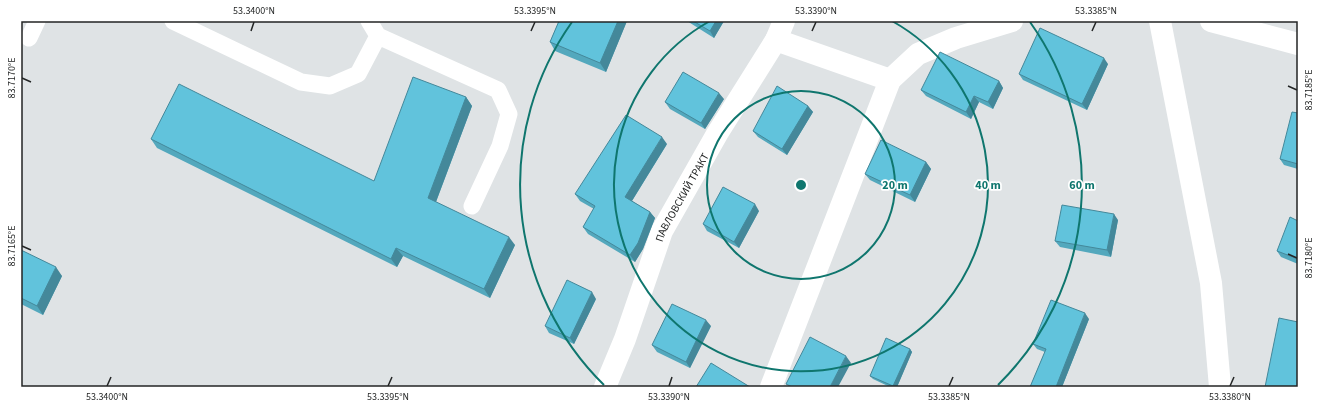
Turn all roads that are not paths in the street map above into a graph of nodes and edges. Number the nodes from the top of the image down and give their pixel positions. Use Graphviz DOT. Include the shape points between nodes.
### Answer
graph roads {
  1 [pos="37,21"];
  2 [pos="173,21"];
  3 [pos="369,21"];
  4 [pos="1012,21"];
  5 [pos="1160,21"];
  6 [pos="1211,21"];
  7 [pos="780,31"];
  8 [pos="378,36"];
  9 [pos="29,38"];
  10 [pos="1294,38"];
  11 [pos="890,80"];
  12 [pos="472,206"];
  13 [pos="605,387"];
  14 [pos="771,387"];
  15 [pos="1220,387"];
  1 -- 9 [label="lane"];
  2 -- 8 [label="lane" via="301,82 330,86 358,74"];
  3 -- 8 [label="lane"];
  4 -- 11 [label="street" via="956,38 918,54"];
  5 -- 15 [label="street" via="1211,283"];
  6 -- 10 [label="street"];
  7 -- 11 [label="street"];
  7 -- 13 [label="street, ПАВЛОВСКИЙ ТРАКТ" via="716,134 662,231 625,339"];
  8 -- 12 [label="lane" via="498,90 509,114 500,146"];
  11 -- 14 [label="street"];
}
